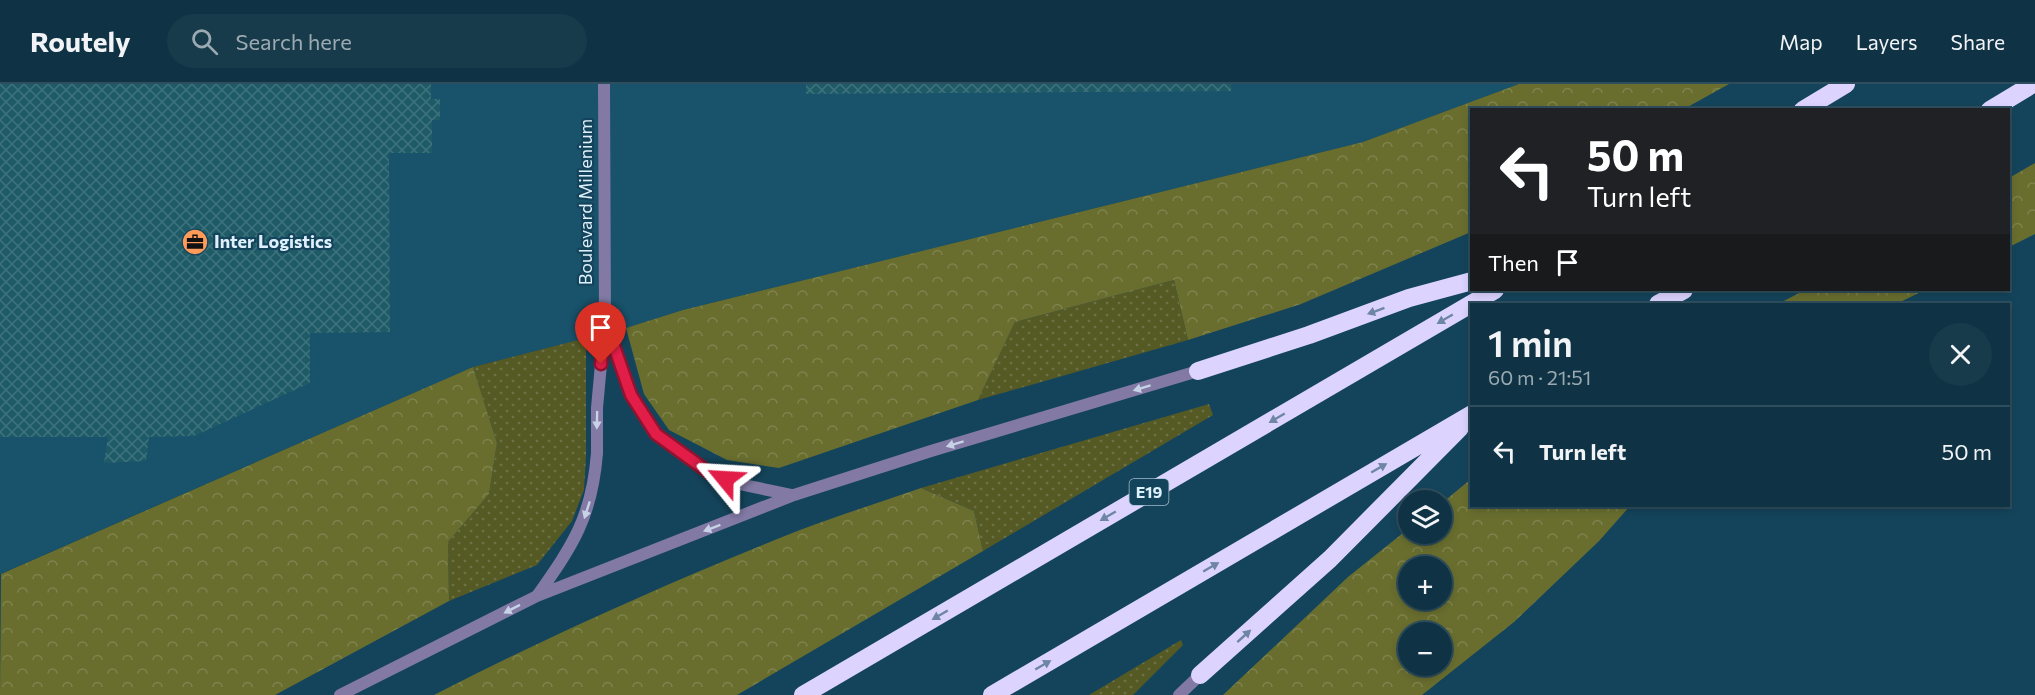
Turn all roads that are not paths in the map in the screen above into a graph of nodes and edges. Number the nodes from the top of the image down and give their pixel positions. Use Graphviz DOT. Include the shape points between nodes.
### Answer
graph roads {
  1 [pos="604,84"];
  2 [pos="1846,84"];
  3 [pos="2029,89"];
  4 [pos="1806,108"];
  5 [pos="1994,108"];
  6 [pos="1470,282"];
  7 [pos="1494,291"];
  8 [pos="1682,291"];
  9 [pos="1474,303"];
  10 [pos="1660,303"];
  11 [pos="1470,305"];
  12 [pos="605,320"];
  13 [pos="1198,371"];
  14 [pos="1470,416"];
  15 [pos="1470,417"];
  16 [pos="794,495"];
  17 [pos="537,596"];
  18 [pos="1200,675"];
  19 [pos="340,695"];
  20 [pos="803,695"];
  21 [pos="992,695"];
  22 [pos="1179,695"];
  1 -- 12 [label="street, Boulevard Millenium"];
  2 -- 4 [label="highway"];
  3 -- 5 [label="highway"];
  6 -- 13 [label="highway, one-way" via="1409,298"];
  7 -- 9 [label="highway, E19, one-way"];
  8 -- 10 [label="highway"];
  11 -- 20 [label="highway, E19, one-way"];
  12 -- 16 [label="street" via="631,395 656,434 711,474"];
  12 -- 17 [label="street, one-way" via="594,484 586,514 568,553"];
  13 -- 16 [label="street, one-way"];
  21 -- 14 [label="highway, one-way"];
  18 -- 15 [label="highway, one-way" via="1330,559"];
  16 -- 17 [label="street, one-way"];
  17 -- 19 [label="street, one-way"];
  18 -- 22 [label="street"];
}
